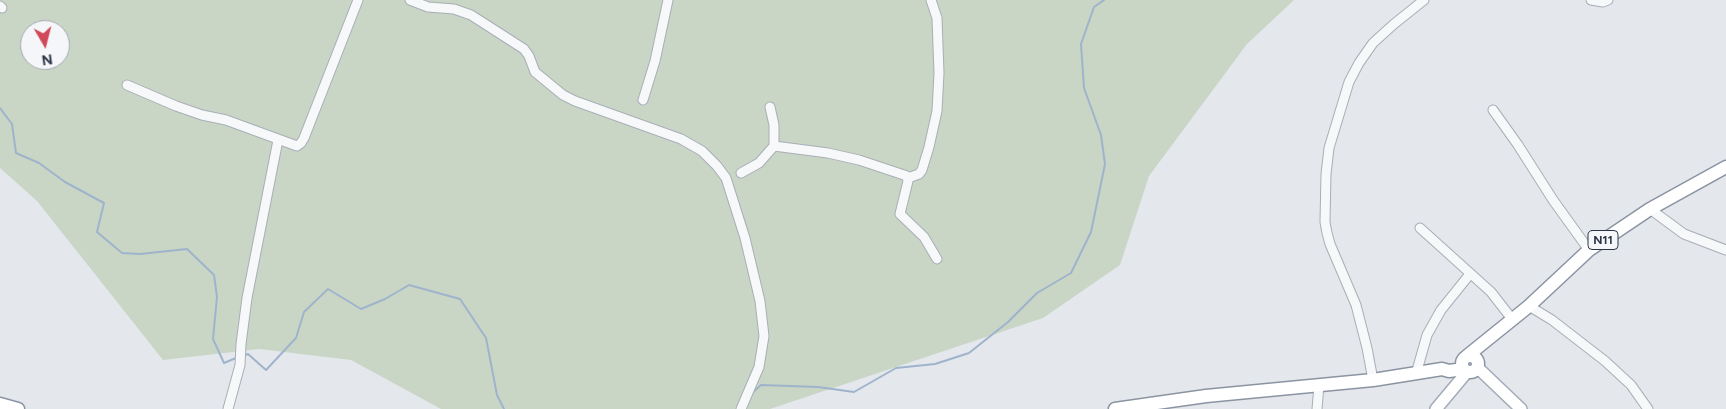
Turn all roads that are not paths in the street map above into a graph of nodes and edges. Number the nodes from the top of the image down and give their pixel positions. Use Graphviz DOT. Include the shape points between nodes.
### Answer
graph roads {
  1 [pos="358,0"];
  2 [pos="410,0"];
  3 [pos="668,0"];
  4 [pos="931,0"];
  5 [pos="1424,0"];
  6 [pos="1591,0"];
  7 [pos="1608,0"];
  8 [pos="127,85"];
  9 [pos="643,100"];
  10 [pos="770,107"];
  11 [pos="1493,110"];
  12 [pos="278,140"];
  13 [pos="774,146"];
  14 [pos="1726,167"];
  15 [pos="741,173"];
  16 [pos="908,178"];
  17 [pos="1650,209"];
  18 [pos="1420,228"];
  19 [pos="1588,250"];
  20 [pos="1726,250"];
  21 [pos="936,259"];
  22 [pos="1470,274"];
  23 [pos="1529,306"];
  24 [pos="1512,319"];
  25 [pos="1470,365"];
  26 [pos="1416,374"];
  27 [pos="1373,380"];
  28 [pos="1319,385"];
  29 [pos="0,404"];
  30 [pos="18,409"];
  31 [pos="228,409"];
  32 [pos="741,409"];
  33 [pos="1115,409"];
  34 [pos="1317,409"];
  35 [pos="1436,409"];
  36 [pos="1520,409"];
  37 [pos="1648,409"];
  1 -- 12 [label="street" via="301,143 297,146"];
  2 -- 32 [label="street" via="470,15 524,49 535,72 563,95 681,139 702,151 717,166 726,178 745,238 760,302 764,336 758,367"];
  3 -- 9 [label="street"];
  4 -- 16 [label="street" via="936,18 939,73 937,111 922,170"];
  5 -- 27 [label="street" via="1373,44 1359,63 1349,82 1329,148 1327,233 1356,305"];
  6 -- 7 [label="street"];
  8 -- 12 [label="street" via="176,106 226,120"];
  10 -- 13 [label="street"];
  11 -- 19 [label="street"];
  12 -- 31 [label="street" via="247,298 240,365"];
  13 -- 15 [label="street" via="759,163"];
  13 -- 16 [label="street" via="859,160"];
  14 -- 17 [label="highway, N11"];
  16 -- 21 [label="street" via="900,214 924,237"];
  17 -- 19 [label="highway, N11"];
  17 -- 20 [label="street" via="1684,234"];
  18 -- 22 [label="street"];
  19 -- 23 [label="highway, N11"];
  22 -- 24 [label="street" via="1491,292"];
  22 -- 26 [label="street" via="1441,310 1427,335"];
  23 -- 24 [label="highway, N11"];
  23 -- 37 [label="street" via="1575,336 1605,361 1631,386"];
  24 -- 25 [label="highway, N11"];
  25 -- 26 [label="highway"];
  25 -- 35 [label="main road"];
  25 -- 36 [label="main road"];
  26 -- 27 [label="highway"];
  27 -- 28 [label="highway"];
  28 -- 33 [label="highway"];
  28 -- 34 [label="street"];
  29 -- 30 [label="highway"];
}
